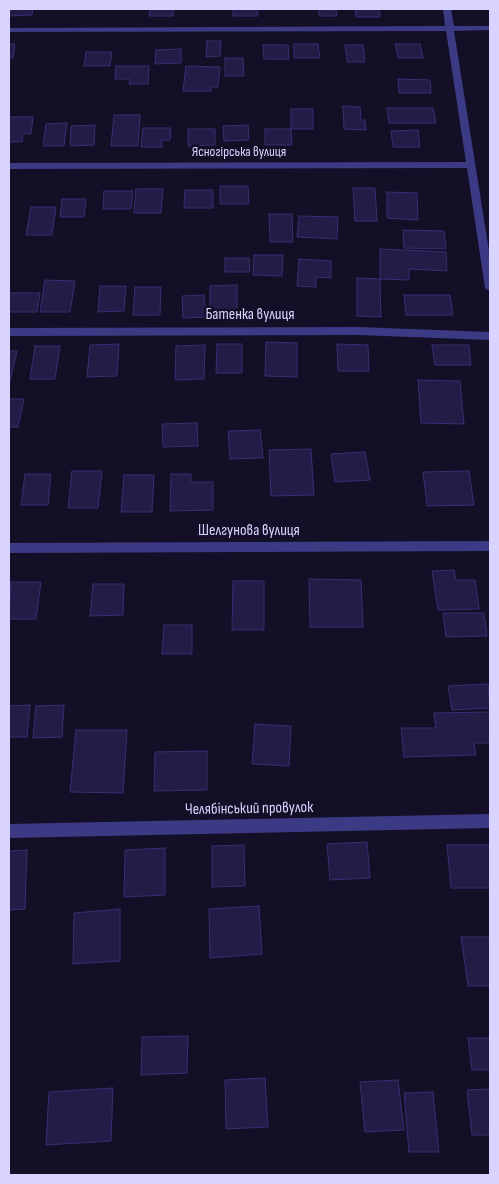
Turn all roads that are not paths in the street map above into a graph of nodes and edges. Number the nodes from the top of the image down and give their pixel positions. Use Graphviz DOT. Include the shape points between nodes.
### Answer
graph roads {
  1 [pos="447,9"];
  2 [pos="449,28"];
  3 [pos="490,28"];
  4 [pos="9,30"];
  5 [pos="470,165"];
  6 [pos="9,166"];
  7 [pos="490,288"];
  8 [pos="9,332"];
  9 [pos="490,336"];
  10 [pos="490,546"];
  11 [pos="9,548"];
  12 [pos="490,821"];
  13 [pos="9,831"];
  1 -- 2 [label="street"];
  2 -- 3 [label="street"];
  2 -- 4 [label="street"];
  2 -- 5 [label="street"];
  5 -- 6 [label="street, Ясногірська вулиця"];
  5 -- 7 [label="street"];
  8 -- 9 [label="street, Батенка вулиця" via="358,331"];
  10 -- 11 [label="street, Шелгунова вулиця"];
  12 -- 13 [label="street, Челябінський провулок"];
}
